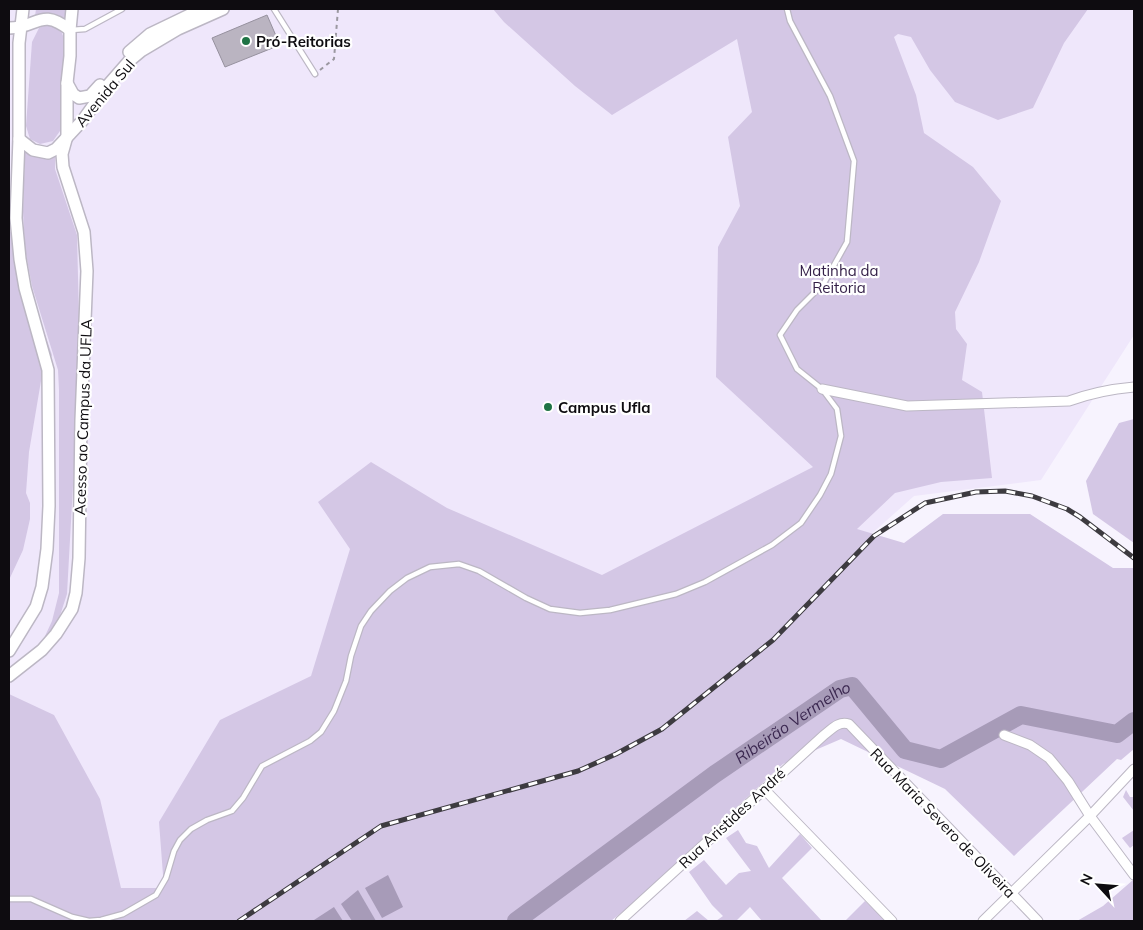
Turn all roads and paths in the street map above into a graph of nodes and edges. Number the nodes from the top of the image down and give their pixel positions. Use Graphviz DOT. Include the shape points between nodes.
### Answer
graph roads {
  1 [pos="23,9"];
  2 [pos="72,9"];
  3 [pos="122,9"];
  4 [pos="202,9"];
  5 [pos="223,9"];
  6 [pos="274,9"];
  7 [pos="338,9"];
  8 [pos="787,9"];
  9 [pos="9,28"];
  10 [pos="21,28"];
  11 [pos="70,30"];
  12 [pos="14,43"];
  13 [pos="315,74"];
  14 [pos="67,83"];
  15 [pos="67,136"];
  16 [pos="19,138"];
  17 [pos="13,182"];
  18 [pos="1134,387"];
  19 [pos="822,389"];
  20 [pos="9,651"];
  21 [pos="9,676"];
  22 [pos="849,724"];
  23 [pos="1004,735"];
  24 [pos="1134,769"];
  25 [pos="764,788"];
  26 [pos="1090,816"];
  27 [pos="1134,875"];
  28 [pos="1011,894"];
  29 [pos="9,899"];
  30 [pos="632,917"];
  31 [pos="620,921"];
  32 [pos="892,921"];
  33 [pos="983,921"];
  34 [pos="1038,921"];
  1 -- 10 [label="street, Acesso ao Campus da UFLA"];
  2 -- 11 [label="street, Acesso ao Campus da UFLA"];
  3 -- 11 [label="lane" via="85,29"];
  4 -- 14 [label="street, Avenida Sul" via="150,34 90,96 79,98"];
  5 -- 15 [label="street, Avenida Sul" via="178,29 141,51 108,85"];
  6 -- 13 [label="lane"];
  7 -- 13 [label="path" via="334,59"];
  8 -- 19 [label="lane" via="790,21 830,96 854,161 847,242 824,284 797,310 780,335 797,369"];
  9 -- 10 [label="street"];
  10 -- 11 [label="street" via="49,18"];
  10 -- 12 [label="street, Acesso ao Campus da UFLA"];
  11 -- 14 [label="street, Acesso ao Campus da UFLA"];
  12 -- 16 [label="street, Acesso ao Campus da UFLA"];
  14 -- 15 [label="street, Acesso ao Campus da UFLA"];
  15 -- 16 [label="street, Avenida Sul" via="56,149 48,152 33,150"];
  15 -- 21 [label="street, Acesso ao Campus da UFLA" via="62,154 63,167 84,232 87,271 76,593 72,609 56,634 42,650"];
  16 -- 17 [label="street, Acesso ao Campus da UFLA"];
  17 -- 20 [label="street, Acesso ao Campus da UFLA" via="25,288 48,370 49,506 42,587 36,607"];
  18 -- 19 [label="street" via="1109,389 1069,401 906,406"];
  19 -- 29 [label="lane" via="837,409 841,436 831,474 801,523 772,545 676,594 610,610 580,613 550,609 460,564 430,567 390,591 361,626 346,681 321,732 262,766 232,811 191,829 177,846 156,895 123,914 89,921 30,900"];
  22 -- 25 [label="street, Rua Aristides André" via="836,726"];
  22 -- 28 [label="street, Rua Maria Severo de Oliveira"];
  23 -- 26 [label="street" via="1030,745 1049,758"];
  24 -- 26 [label="street"];
  25 -- 30 [label="street, Rua Aristides André"];
  25 -- 32 [label="street"];
  26 -- 27 [label="street"];
  26 -- 28 [label="street"];
  28 -- 33 [label="street"];
  28 -- 34 [label="street, Rua Maria Severo de Oliveira"];
  30 -- 31 [label="street, Rua Aristides André"];
}
